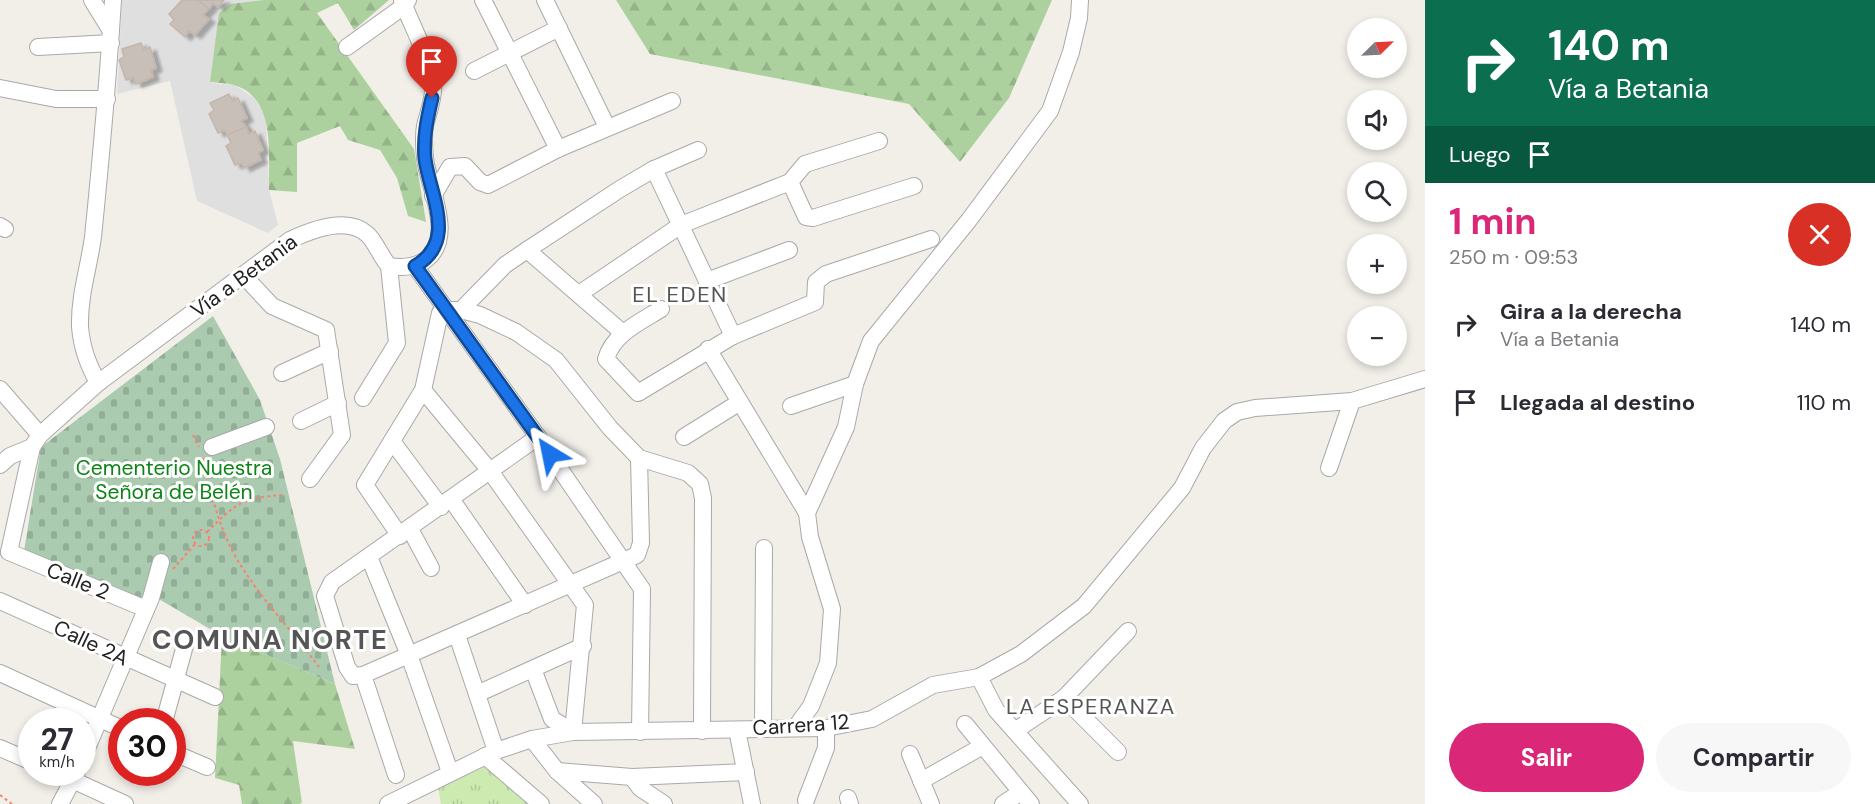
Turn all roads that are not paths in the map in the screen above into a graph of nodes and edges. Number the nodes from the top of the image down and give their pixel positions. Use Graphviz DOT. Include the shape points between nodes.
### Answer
graph roads {
  1 [pos="93,0"];
  2 [pos="483,0"];
  3 [pos="545,0"];
  4 [pos="1080,0"];
  5 [pos="405,2"];
  6 [pos="116,6"];
  7 [pos="559,28"];
  8 [pos="111,37"];
  9 [pos="38,47"];
  10 [pos="347,47"];
  11 [pos="510,53"];
  12 [pos="474,71"];
  13 [pos="0,88"];
  14 [pos="107,99"];
  15 [pos="672,101"];
  16 [pos="607,127"];
  17 [pos="879,141"];
  18 [pos="558,149"];
  19 [pos="698,150"];
  20 [pos="654,169"];
  21 [pos="790,182"];
  22 [pos="914,186"];
  23 [pos="433,196"];
  24 [pos="681,225"];
  25 [pos="931,238"];
  26 [pos="527,250"];
  27 [pos="789,250"];
  28 [pos="389,266"];
  29 [pos="415,266"];
  30 [pos="243,275"];
  31 [pos="707,281"];
  32 [pos="579,294"];
  33 [pos="661,309"];
  34 [pos="453,310"];
  35 [pos="623,333"];
  36 [pos="733,336"];
  37 [pos="708,349"];
  38 [pos="330,351"];
  39 [pos="282,373"];
  40 [pos="1425,379"];
  41 [pos="98,383"];
  42 [pos="855,384"];
  43 [pos="0,389"];
  44 [pos="423,390"];
  45 [pos="363,398"];
  46 [pos="1352,401"];
  47 [pos="740,402"];
  48 [pos="338,404"];
  49 [pos="791,406"];
  50 [pos="301,421"];
  51 [pos="266,427"];
  52 [pos="538,436"];
  53 [pos="684,437"];
  54 [pos="36,441"];
  55 [pos="392,441"];
  56 [pos="212,447"];
  57 [pos="639,458"];
  58 [pos="0,465"];
  59 [pos="1329,468"];
  60 [pos="490,471"];
  61 [pos="310,479"];
  62 [pos="446,503"];
  63 [pos="807,513"];
  64 [pos="405,533"];
  65 [pos="764,548"];
  66 [pos="5,557"];
  67 [pos="369,557"];
  68 [pos="625,562"];
  69 [pos="167,566"];
  70 [pos="431,568"];
  71 [pos="573,585"];
  72 [pos="0,601"];
  73 [pos="525,605"];
  74 [pos="146,609"];
  75 [pos="1128,631"];
  76 [pos="457,635"];
  77 [pos="187,638"];
  78 [pos="583,646"];
  79 [pos="409,655"];
  80 [pos="126,659"];
  81 [pos="533,669"];
  82 [pos="0,673"];
  83 [pos="363,675"];
  84 [pos="979,677"];
  85 [pos="176,682"];
  86 [pos="477,694"];
  87 [pos="215,697"];
  88 [pos="1065,698"];
  89 [pos="168,708"];
  90 [pos="101,720"];
  91 [pos="108,723"];
  92 [pos="965,724"];
  93 [pos="795,728"];
  94 [pos="826,728"];
  95 [pos="763,729"];
  96 [pos="737,730"];
  97 [pos="1016,730"];
  98 [pos="96,731"];
  99 [pos="702,731"];
  100 [pos="573,732"];
  101 [pos="640,732"];
  102 [pos="532,739"];
  103 [pos="981,747"];
  104 [pos="0,748"];
  105 [pos="1118,752"];
  106 [pos="491,753"];
  107 [pos="910,754"];
  108 [pos="18,756"];
  109 [pos="186,758"];
  110 [pos="207,767"];
  111 [pos="557,771"];
  112 [pos="450,772"];
  113 [pos="746,772"];
  114 [pos="396,775"];
  115 [pos="632,777"];
  116 [pos="921,781"];
  117 [pos="70,786"];
  118 [pos="93,786"];
  119 [pos="1026,798"];
  120 [pos="404,800"];
  121 [pos="806,800"];
  122 [pos="60,804"];
  123 [pos="125,804"];
  124 [pos="388,804"];
  125 [pos="541,804"];
  126 [pos="594,804"];
  127 [pos="664,804"];
  128 [pos="752,804"];
  129 [pos="931,804"];
  130 [pos="1003,804"];
  131 [pos="1080,804"];
  1 -- 8 [label="street"];
  2 -- 11 [label="street"];
  3 -- 7 [label="street"];
  4 -- 42 [label="street" via="1071,52 1050,111 969,220 871,341"];
  5 -- 10 [label="street"];
  5 -- 23 [label="street" via="434,88 424,139"];
  6 -- 8 [label="street"];
  7 -- 11 [label="street"];
  7 -- 16 [label="street"];
  8 -- 9 [label="street"];
  8 -- 14 [label="street"];
  11 -- 12 [label="street"];
  11 -- 18 [label="street"];
  13 -- 14 [label="street" via="56,99"];
  14 -- 41 [label="street" via="80,327 84,355"];
  15 -- 16 [label="street"];
  16 -- 18 [label="street"];
  17 -- 21 [label="street" via="805,164"];
  18 -- 23 [label="street" via="489,185 480,182 465,166 450,167"];
  19 -- 20 [label="street"];
  20 -- 24 [label="street"];
  20 -- 26 [label="street"];
  21 -- 22 [label="street" via="806,217 813,218"];
  21 -- 24 [label="street"];
  23 -- 29 [label="street" via="439,232 429,256"];
  24 -- 31 [label="street"];
  24 -- 32 [label="street"];
  25 -- 36 [label="street" via="826,274 816,282 815,302"];
  26 -- 32 [label="street"];
  26 -- 34 [label="street"];
  27 -- 31 [label="street"];
  28 -- 29 [label="street"];
  28 -- 30 [label="street, Vía a Betania" via="366,233 345,225 320,228 296,237"];
  28 -- 45 [label="street" via="397,343"];
  29 -- 34 [label="street"];
  30 -- 38 [label="street" via="272,306 326,330"];
  30 -- 41 [label="street, Vía a Betania"];
  31 -- 36 [label="street"];
  32 -- 35 [label="street"];
  33 -- 35 [label="street"];
  34 -- 44 [label="street" via="438,317"];
  34 -- 52 [label="street"];
  34 -- 57 [label="street" via="480,315 516,332 556,360"];
  35 -- 37 [label="street" via="606,359 638,393"];
  36 -- 37 [label="street"];
  37 -- 47 [label="street"];
  38 -- 39 [label="street"];
  38 -- 48 [label="street"];
  40 -- 46 [label="street, Carrera 12"];
  41 -- 54 [label="street, Vía a Betania"];
  42 -- 49 [label="street"];
  42 -- 63 [label="street" via="846,427"];
  43 -- 54 [label="street"];
  44 -- 55 [label="street"];
  44 -- 60 [label="street"];
  46 -- 59 [label="street"];
  46 -- 84 [label="street, Carrera 12" via="1255,408 1237,412 1224,421 1203,448 1182,488 1083,606 1021,654"];
  47 -- 53 [label="street"];
  47 -- 63 [label="street"];
  48 -- 50 [label="street"];
  48 -- 61 [label="street" via="342,435"];
  51 -- 56 [label="street"];
  52 -- 60 [label="street"];
  52 -- 68 [label="street"];
  54 -- 58 [label="street"];
  54 -- 66 [label="street"];
  55 -- 62 [label="street"];
  55 -- 64 [label="street" via="365,485"];
  57 -- 68 [label="street" via="641,551"];
  57 -- 99 [label="street" via="688,473 700,484"];
  60 -- 62 [label="street"];
  60 -- 71 [label="street"];
  62 -- 64 [label="street"];
  62 -- 73 [label="street"];
  63 -- 93 [label="street" via="810,537 832,609 828,663 811,706"];
  64 -- 67 [label="street"];
  64 -- 70 [label="street"];
  65 -- 95 [label="street"];
  66 -- 74 [label="street, Calle 2"];
  67 -- 79 [label="street"];
  67 -- 83 [label="street" via="332,582 325,596 347,667 353,676"];
  68 -- 71 [label="street"];
  68 -- 101 [label="street" via="642,589"];
  69 -- 74 [label="street"];
  71 -- 73 [label="street"];
  71 -- 78 [label="street" via="585,605"];
  72 -- 80 [label="street, Calle 2A"];
  73 -- 76 [label="street"];
  74 -- 80 [label="street"];
  75 -- 88 [label="street"];
  76 -- 79 [label="street"];
  76 -- 86 [label="street"];
  77 -- 85 [label="street"];
  78 -- 81 [label="street"];
  78 -- 100 [label="street"];
  79 -- 83 [label="street"];
  79 -- 112 [label="street"];
  80 -- 85 [label="street, Calle 2A"];
  80 -- 90 [label="street"];
  81 -- 86 [label="street"];
  81 -- 100 [label="street" via="552,719"];
  82 -- 90 [label="street"];
  83 -- 114 [label="street"];
  84 -- 94 [label="street, Carrera 12" via="933,685 872,719"];
  84 -- 97 [label="street" via="996,710"];
  85 -- 87 [label="street, Calle 2A"];
  85 -- 89 [label="street"];
  86 -- 106 [label="street"];
  88 -- 97 [label="street"];
  88 -- 105 [label="street"];
  90 -- 91 [label="street"];
  90 -- 98 [label="street"];
  92 -- 103 [label="street"];
  93 -- 94 [label="street, Carrera 12"];
  93 -- 95 [label="street, Carrera 12"];
  94 -- 121 [label="street" via="826,748"];
  95 -- 96 [label="street, Carrera 12"];
  96 -- 99 [label="street, Carrera 12"];
  96 -- 113 [label="street"];
  97 -- 131 [label="street"];
  99 -- 101 [label="street, Carrera 12"];
  100 -- 101 [label="street, Carrera 12"];
  100 -- 102 [label="street, Carrera 12"];
  102 -- 106 [label="street, Carrera 12"];
  102 -- 111 [label="street"];
  103 -- 116 [label="street"];
  103 -- 119 [label="street"];
  104 -- 108 [label="street"];
  106 -- 112 [label="street, Carrera 12"];
  106 -- 125 [label="street"];
  107 -- 116 [label="street"];
  109 -- 110 [label="street"];
  111 -- 115 [label="street"];
  111 -- 126 [label="street"];
  112 -- 120 [label="street, Carrera 12"];
  113 -- 115 [label="street"];
  113 -- 128 [label="street"];
  115 -- 127 [label="street" via="640,788"];
  116 -- 129 [label="street"];
  117 -- 122 [label="street"];
  118 -- 123 [label="street"];
  119 -- 130 [label="street"];
  120 -- 124 [label="street, Carrera 12"];
}
